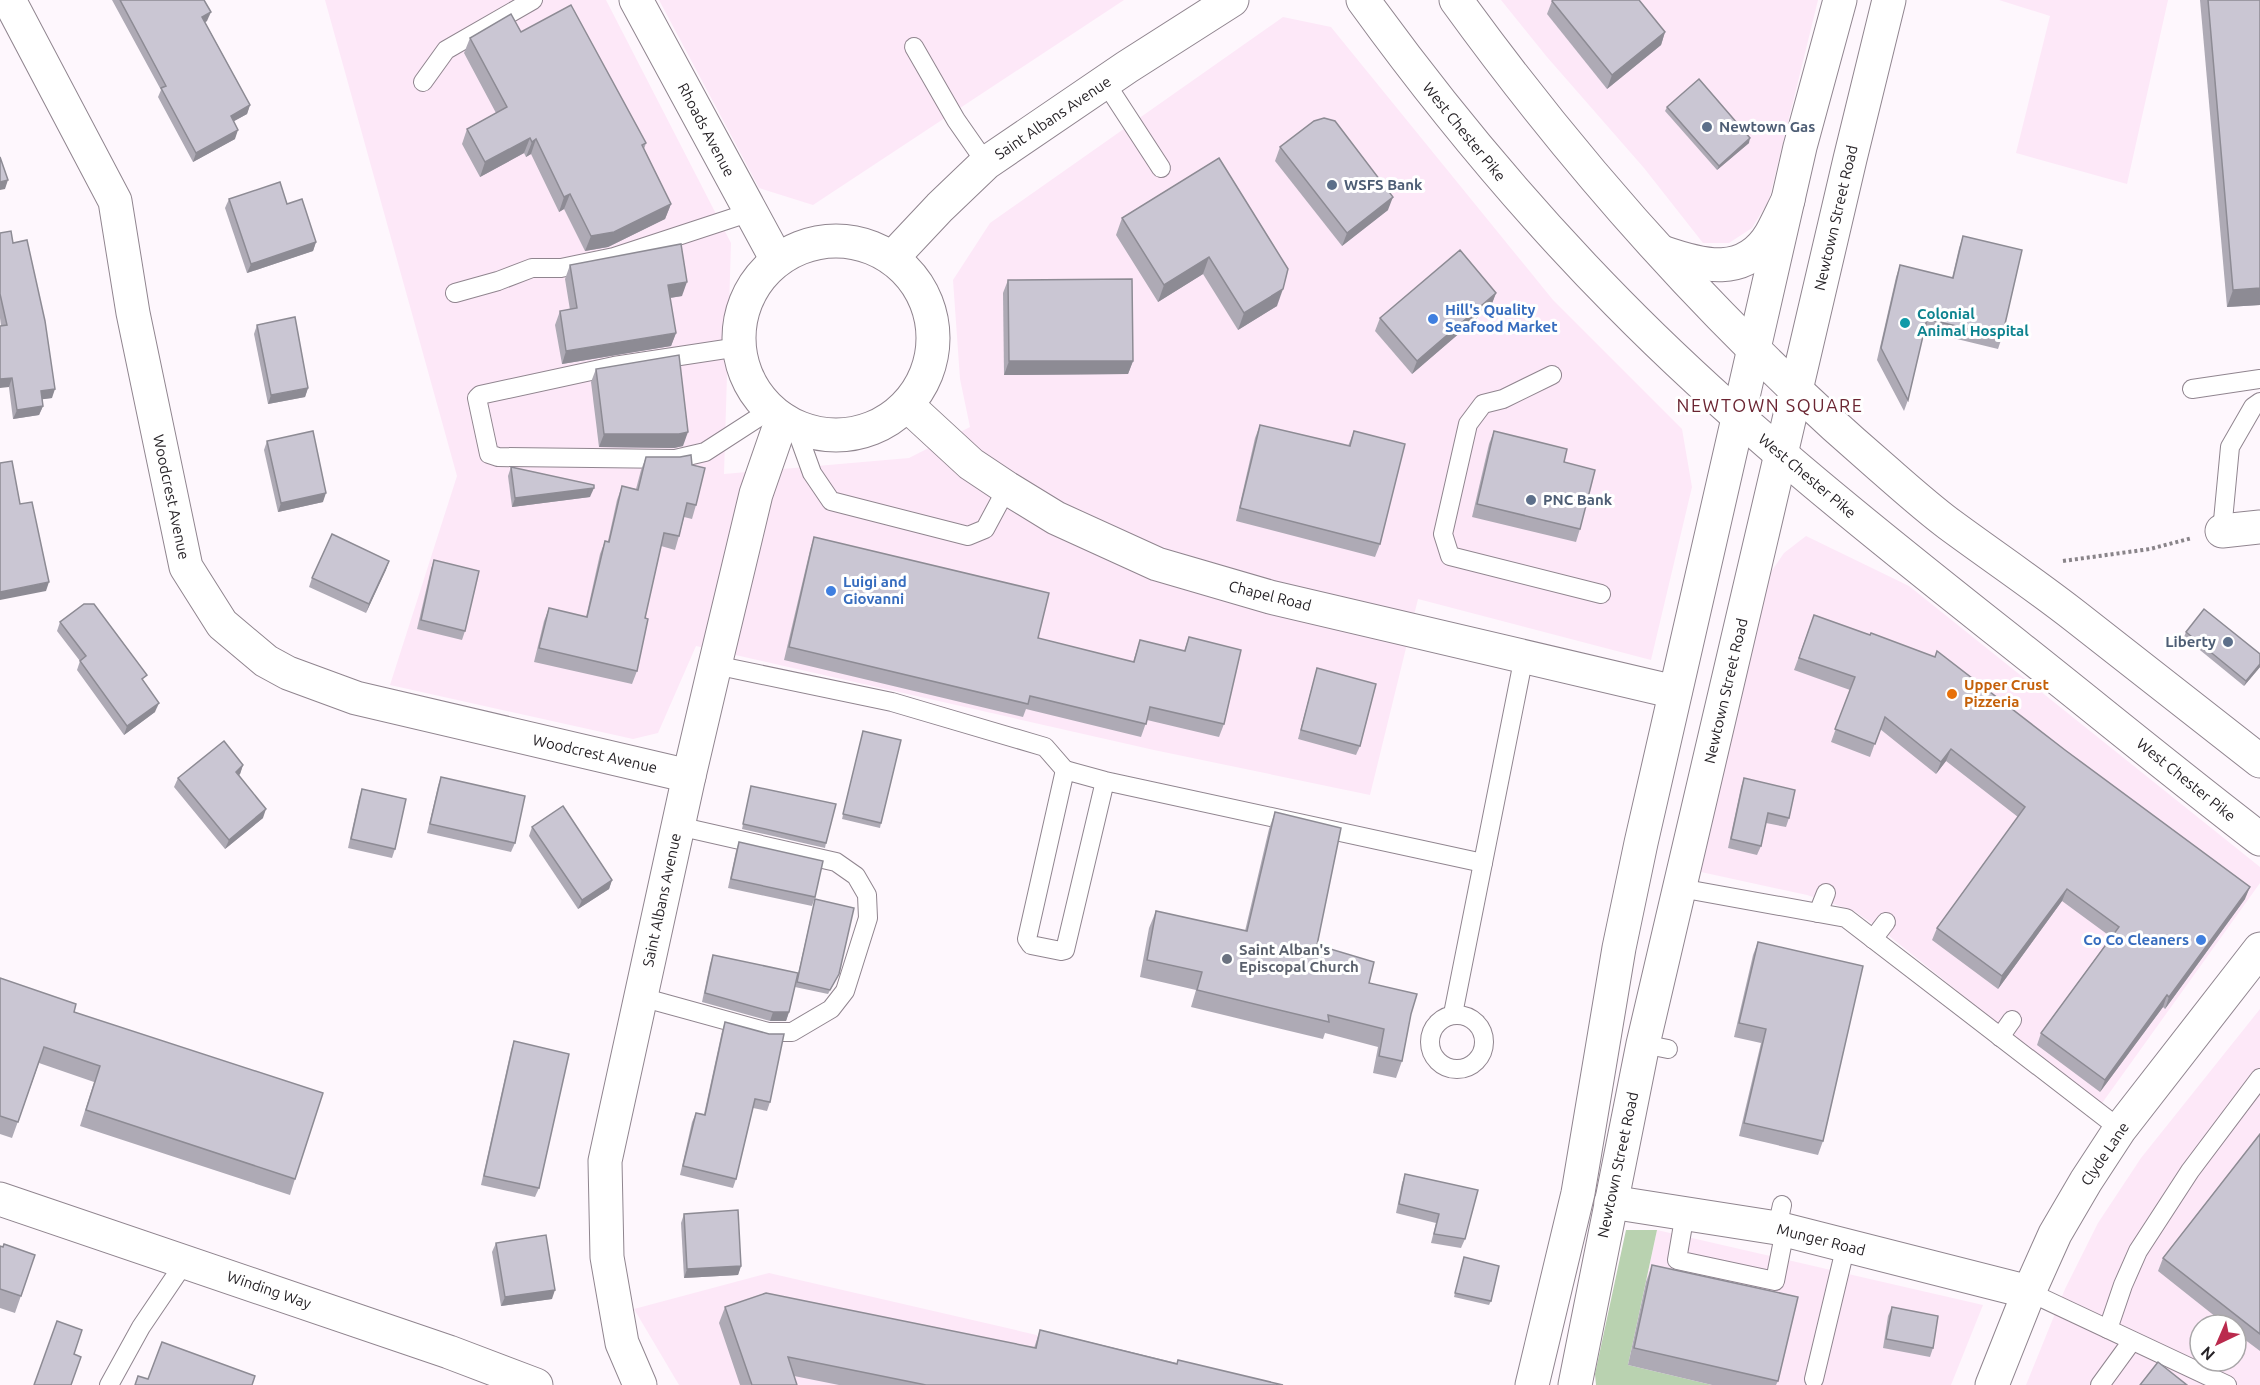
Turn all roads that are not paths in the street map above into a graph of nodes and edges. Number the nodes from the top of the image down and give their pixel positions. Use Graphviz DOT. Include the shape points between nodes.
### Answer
graph roads {
  1 [pos="9,0"];
  2 [pos="533,0"];
  3 [pos="636,0"];
  4 [pos="1232,0"];
  5 [pos="1363,0"];
  6 [pos="1456,0"];
  7 [pos="1840,0"];
  8 [pos="1889,0"];
  9 [pos="914,47"];
  10 [pos="423,82"];
  11 [pos="1105,82"];
  12 [pos="986,163"];
  13 [pos="1161,168"];
  14 [pos="1788,200"];
  15 [pos="751,212"];
  16 [pos="1658,250"];
  17 [pos="892,258"];
  18 [pos="777,260"];
  19 [pos="454,293"];
  20 [pos="739,347"];
  21 [pos="1754,349"];
  22 [pos="1552,375"];
  23 [pos="2260,379"];
  24 [pos="2192,389"];
  25 [pos="1796,390"];
  26 [pos="2260,402"];
  27 [pos="907,405"];
  28 [pos="782,418"];
  29 [pos="1738,418"];
  30 [pos="1780,455"];
  31 [pos="1007,489"];
  32 [pos="2260,527"];
  33 [pos="2222,531"];
  34 [pos="1601,594"];
  35 [pos="1524,657"];
  36 [pos="715,664"];
  37 [pos="1676,692"];
  38 [pos="2260,761"];
  39 [pos="1065,770"];
  40 [pos="688,776"];
  41 [pos="1105,781"];
  42 [pos="678,826"];
  43 [pos="2260,839"];
  44 [pos="1482,863"];
  45 [pos="1680,888"];
  46 [pos="1826,893"];
  47 [pos="1818,913"];
  48 [pos="1886,922"];
  49 [pos="1873,939"];
  50 [pos="2260,949"];
  51 [pos="641,997"];
  52 [pos="1453,1014"];
  53 [pos="2012,1020"];
  54 [pos="2000,1037"];
  55 [pos="2260,1078"];
  56 [pos="2120,1129"];
  57 [pos="0,1199"];
  58 [pos="1611,1202"];
  59 [pos="1685,1213"];
  60 [pos="1781,1221"];
  61 [pos="1846,1245"];
  62 [pos="185,1262"];
  63 [pos="2029,1292"];
  64 [pos="2108,1329"];
  65 [pos="2132,1341"];
  66 [pos="1814,1379"];
  67 [pos="109,1385"];
  68 [pos="536,1385"];
  69 [pos="640,1385"];
  70 [pos="1532,1385"];
  71 [pos="1575,1385"];
  72 [pos="1992,1385"];
  73 [pos="2100,1385"];
  74 [pos="2227,1385"];
  1 -- 40 [label="main road, Woodcrest Avenue" via="116,201 133,313 186,567 222,624 266,661 356,698"];
  2 -- 10 [label="lane" via="446,50"];
  3 -- 15 [label="main road, Rhoads Avenue"];
  4 -- 11 [label="main road, Saint Albans Avenue"];
  5 -- 29 [label="main road, West Chester Pike" via="1416,73 1515,193 1619,305"];
  6 -- 16 [label="main road" via="1565,143"];
  7 -- 14 [label="main road"];
  8 -- 25 [label="main road, Newtown Street Road"];
  9 -- 12 [label="lane"];
  11 -- 12 [label="main road, Saint Albans Avenue"];
  11 -- 13 [label="lane"];
  12 -- 17 [label="main road, Saint Albans Avenue"];
  14 -- 16 [label="main road" via="1760,249 1736,263 1701,264"];
  14 -- 21 [label="main road"];
  15 -- 18 [label="main road, Rhoads Avenue"];
  15 -- 19 [label="lane" via="614,257 561,268 532,267"];
  16 -- 21 [label="main road"];
  17 -- 18 [label="main road" via="879,250 839,240 806,245"];
  17 -- 27 [label="main road" via="924,296 933,331 930,365"];
  18 -- 20 [label="main road" via="748,297 739,330"];
  20 -- 28 [label="main road" via="752,388"];
  20 -- 28 [label="lane" via="614,366 480,395 477,398 489,454 675,459 705,452"];
  21 -- 25 [label="main road"];
  21 -- 29 [label="main road"];
  22 -- 34 [label="lane" via="1503,399 1483,404 1467,424 1443,534 1450,556"];
  23 -- 24 [label="lane"];
  25 -- 30 [label="main road, Newtown Street Road"];
  25 -- 38 [label="main road" via="1947,523 2067,610"];
  26 -- 33 [label="lane" via="2253,407 2230,447"];
  27 -- 28 [label="main road" via="886,422 853,435 822,434"];
  27 -- 31 [label="main road, Chapel Road" via="971,464"];
  28 -- 31 [label="lane" via="831,501 968,536 985,529"];
  28 -- 36 [label="main road, Saint Albans Avenue" via="756,494"];
  29 -- 30 [label="main road, West Chester Pike"];
  29 -- 37 [label="main road"];
  30 -- 43 [label="main road, West Chester Pike"];
  30 -- 45 [label="main road, Newtown Street Road" via="1724,738"];
  31 -- 35 [label="main road, Chapel Road" via="1056,518 1157,564 1270,597"];
  32 -- 33 [label="main road"];
  35 -- 37 [label="main road, Chapel Road"];
  35 -- 44 [label="lane"];
  36 -- 39 [label="lane" via="892,702 1045,747"];
  36 -- 40 [label="main road, Saint Albans Avenue"];
  37 -- 70 [label="main road" via="1619,948 1578,1193"];
  39 -- 41 [label="lane"];
  39 -- 41 [label="lane" via="1027,939 1031,945 1065,950"];
  40 -- 42 [label="main road, Saint Albans Avenue"];
  41 -- 44 [label="lane"];
  42 -- 51 [label="main road, Saint Albans Avenue"];
  42 -- 51 [label="lane" via="836,862 856,876 867,895 868,918 845,991 831,1009 792,1032 768,1032"];
  44 -- 52 [label="lane"];
  45 -- 47 [label="lane"];
  45 -- 58 [label="main road, Newtown Street Road" via="1656,1046"];
  46 -- 47 [label="lane"];
  47 -- 49 [label="lane" via="1846,918"];
  48 -- 49 [label="lane"];
  49 -- 54 [label="lane"];
  50 -- 56 [label="main road, Clyde Lane"];
  51 -- 69 [label="main road, Saint Albans Avenue" via="605,1161 607,1257 622,1343"];
  53 -- 54 [label="lane"];
  54 -- 56 [label="lane"];
  55 -- 64 [label="lane" via="2190,1172 2138,1251"];
  56 -- 63 [label="main road, Clyde Lane" via="2055,1234"];
  57 -- 62 [label="main road, Winding Way"];
  58 -- 59 [label="main road, Munger Road"];
  58 -- 71 [label="main road, Newtown Street Road"];
  59 -- 60 [label="main road, Munger Road"];
  59 -- 60 [label="lane" via="1677,1260 1775,1281"];
  60 -- 61 [label="main road, Munger Road"];
  61 -- 63 [label="main road, Munger Road"];
  61 -- 66 [label="lane"];
  62 -- 67 [label="lane" via="141,1327"];
  62 -- 68 [label="main road, Winding Way"];
  63 -- 64 [label="lane"];
  63 -- 72 [label="main road, Clyde Lane"];
  64 -- 65 [label="lane"];
  65 -- 73 [label="lane"];
  65 -- 74 [label="lane"];
}
